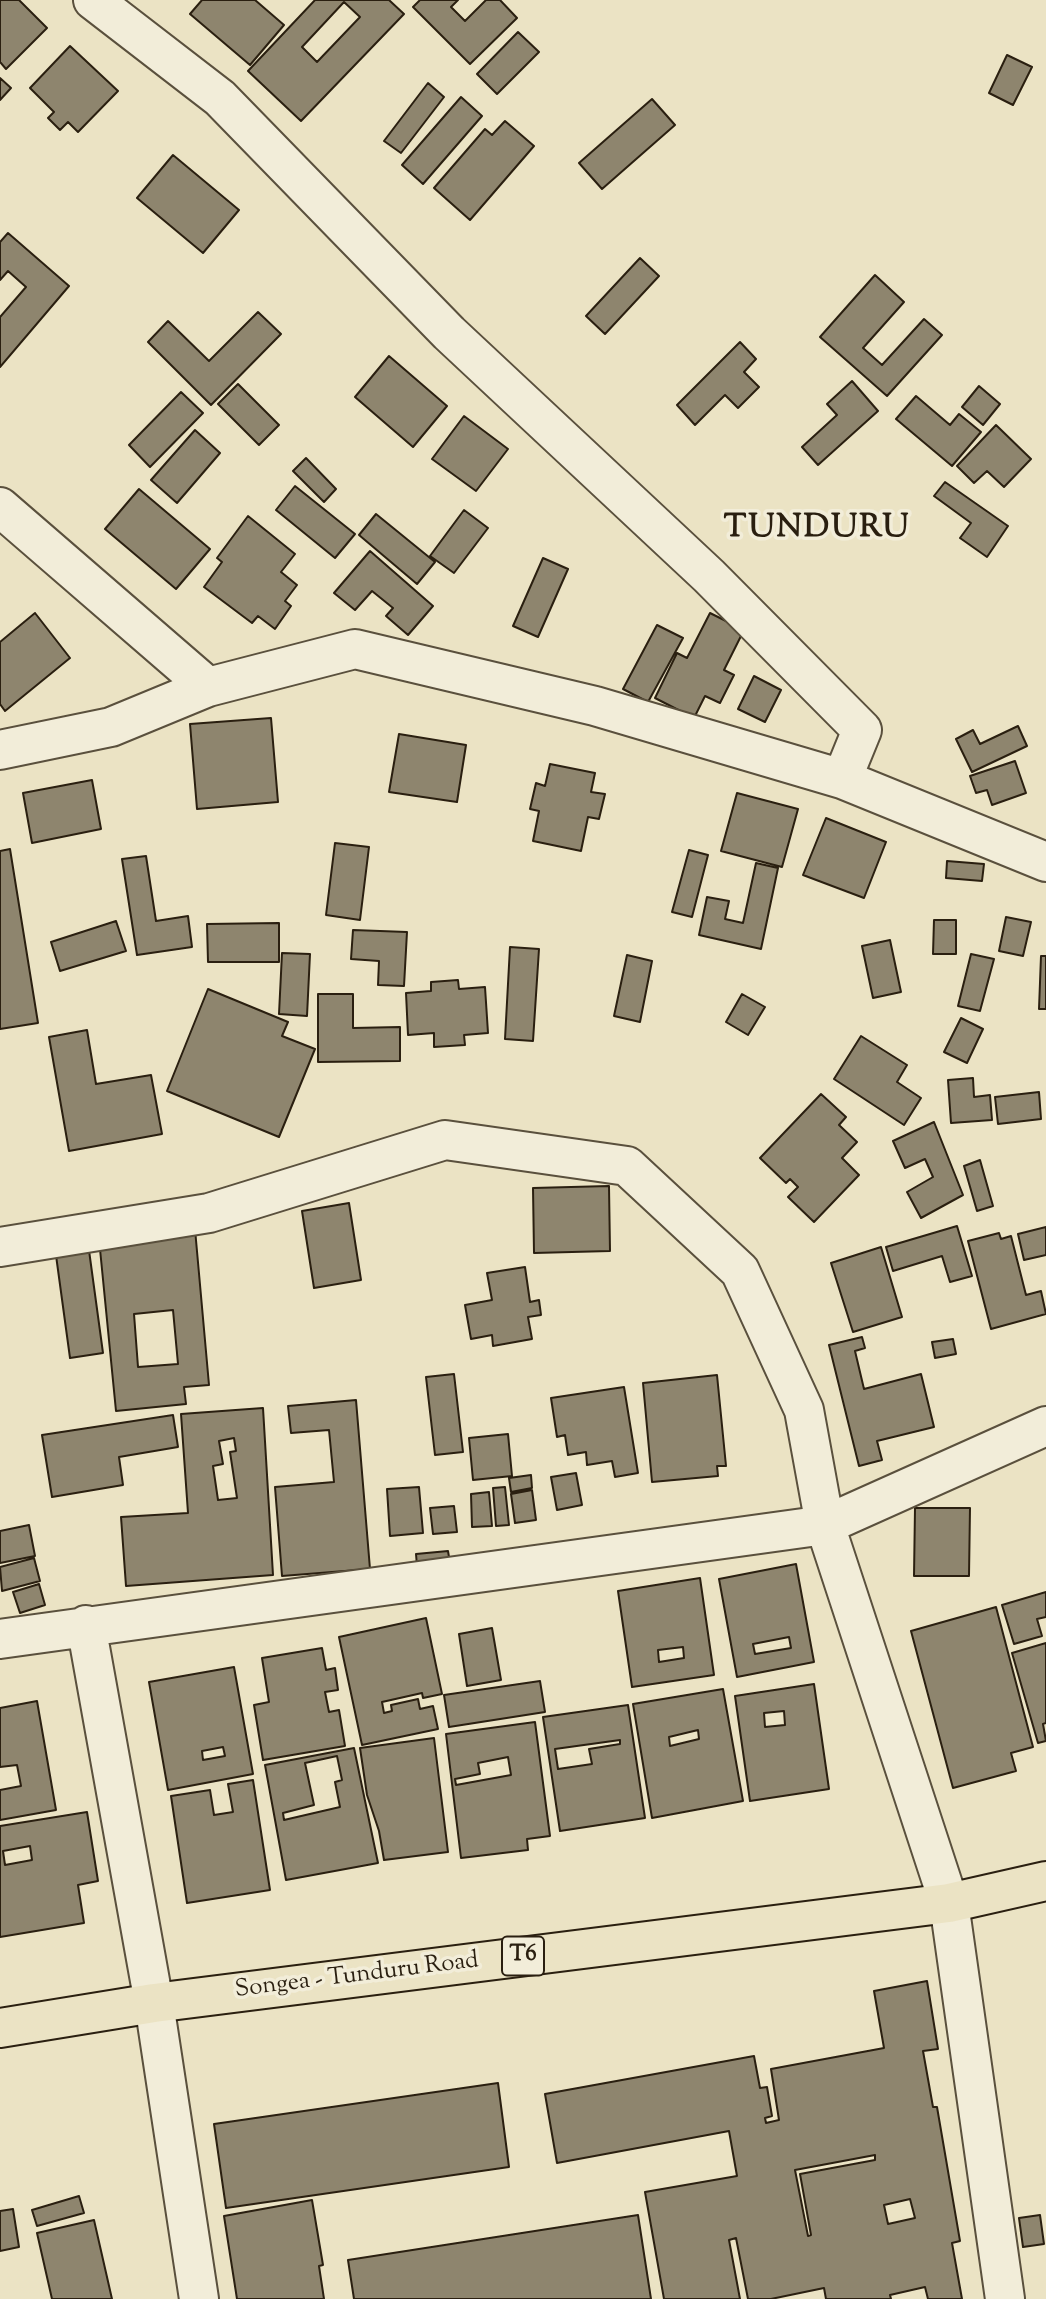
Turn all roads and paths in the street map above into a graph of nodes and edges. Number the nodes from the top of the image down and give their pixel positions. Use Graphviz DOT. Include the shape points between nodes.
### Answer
graph roads {
  1 [pos="93,0"];
  2 [pos="0,507"];
  3 [pos="208,687"];
  4 [pos="0,750"];
  5 [pos="842,779"];
  6 [pos="1046,862"];
  7 [pos="0,1247"];
  8 [pos="1046,1426"];
  9 [pos="825,1525"];
  10 [pos="86,1625"];
  11 [pos="0,1639"];
  12 [pos="1046,1881"];
  13 [pos="949,1903"];
  14 [pos="154,2003"];
  15 [pos="0,2028"];
  16 [pos="199,2299"];
  17 [pos="1005,2299"];
  1 -- 5 [label="street" via="220,98 449,333 709,576 862,730"];
  2 -- 3 [label="street"];
  3 -- 4 [label="street" via="111,727"];
  3 -- 5 [label="street" via="355,649 594,706"];
  5 -- 6 [label="street"];
  7 -- 9 [label="street" via="209,1213 445,1140 627,1166 740,1271 804,1410"];
  8 -- 9 [label="street"];
  9 -- 10 [label="street"];
  9 -- 13 [label="street"];
  10 -- 11 [label="street"];
  10 -- 14 [label="street"];
  12 -- 13 [label="highway, Songea - Tunduru Road / T6"];
  13 -- 14 [label="highway, Songea - Tunduru Road / T6"];
  13 -- 17 [label="street"];
  14 -- 15 [label="highway, Songea - Tunduru Road / T6"];
  14 -- 16 [label="street"];
}
